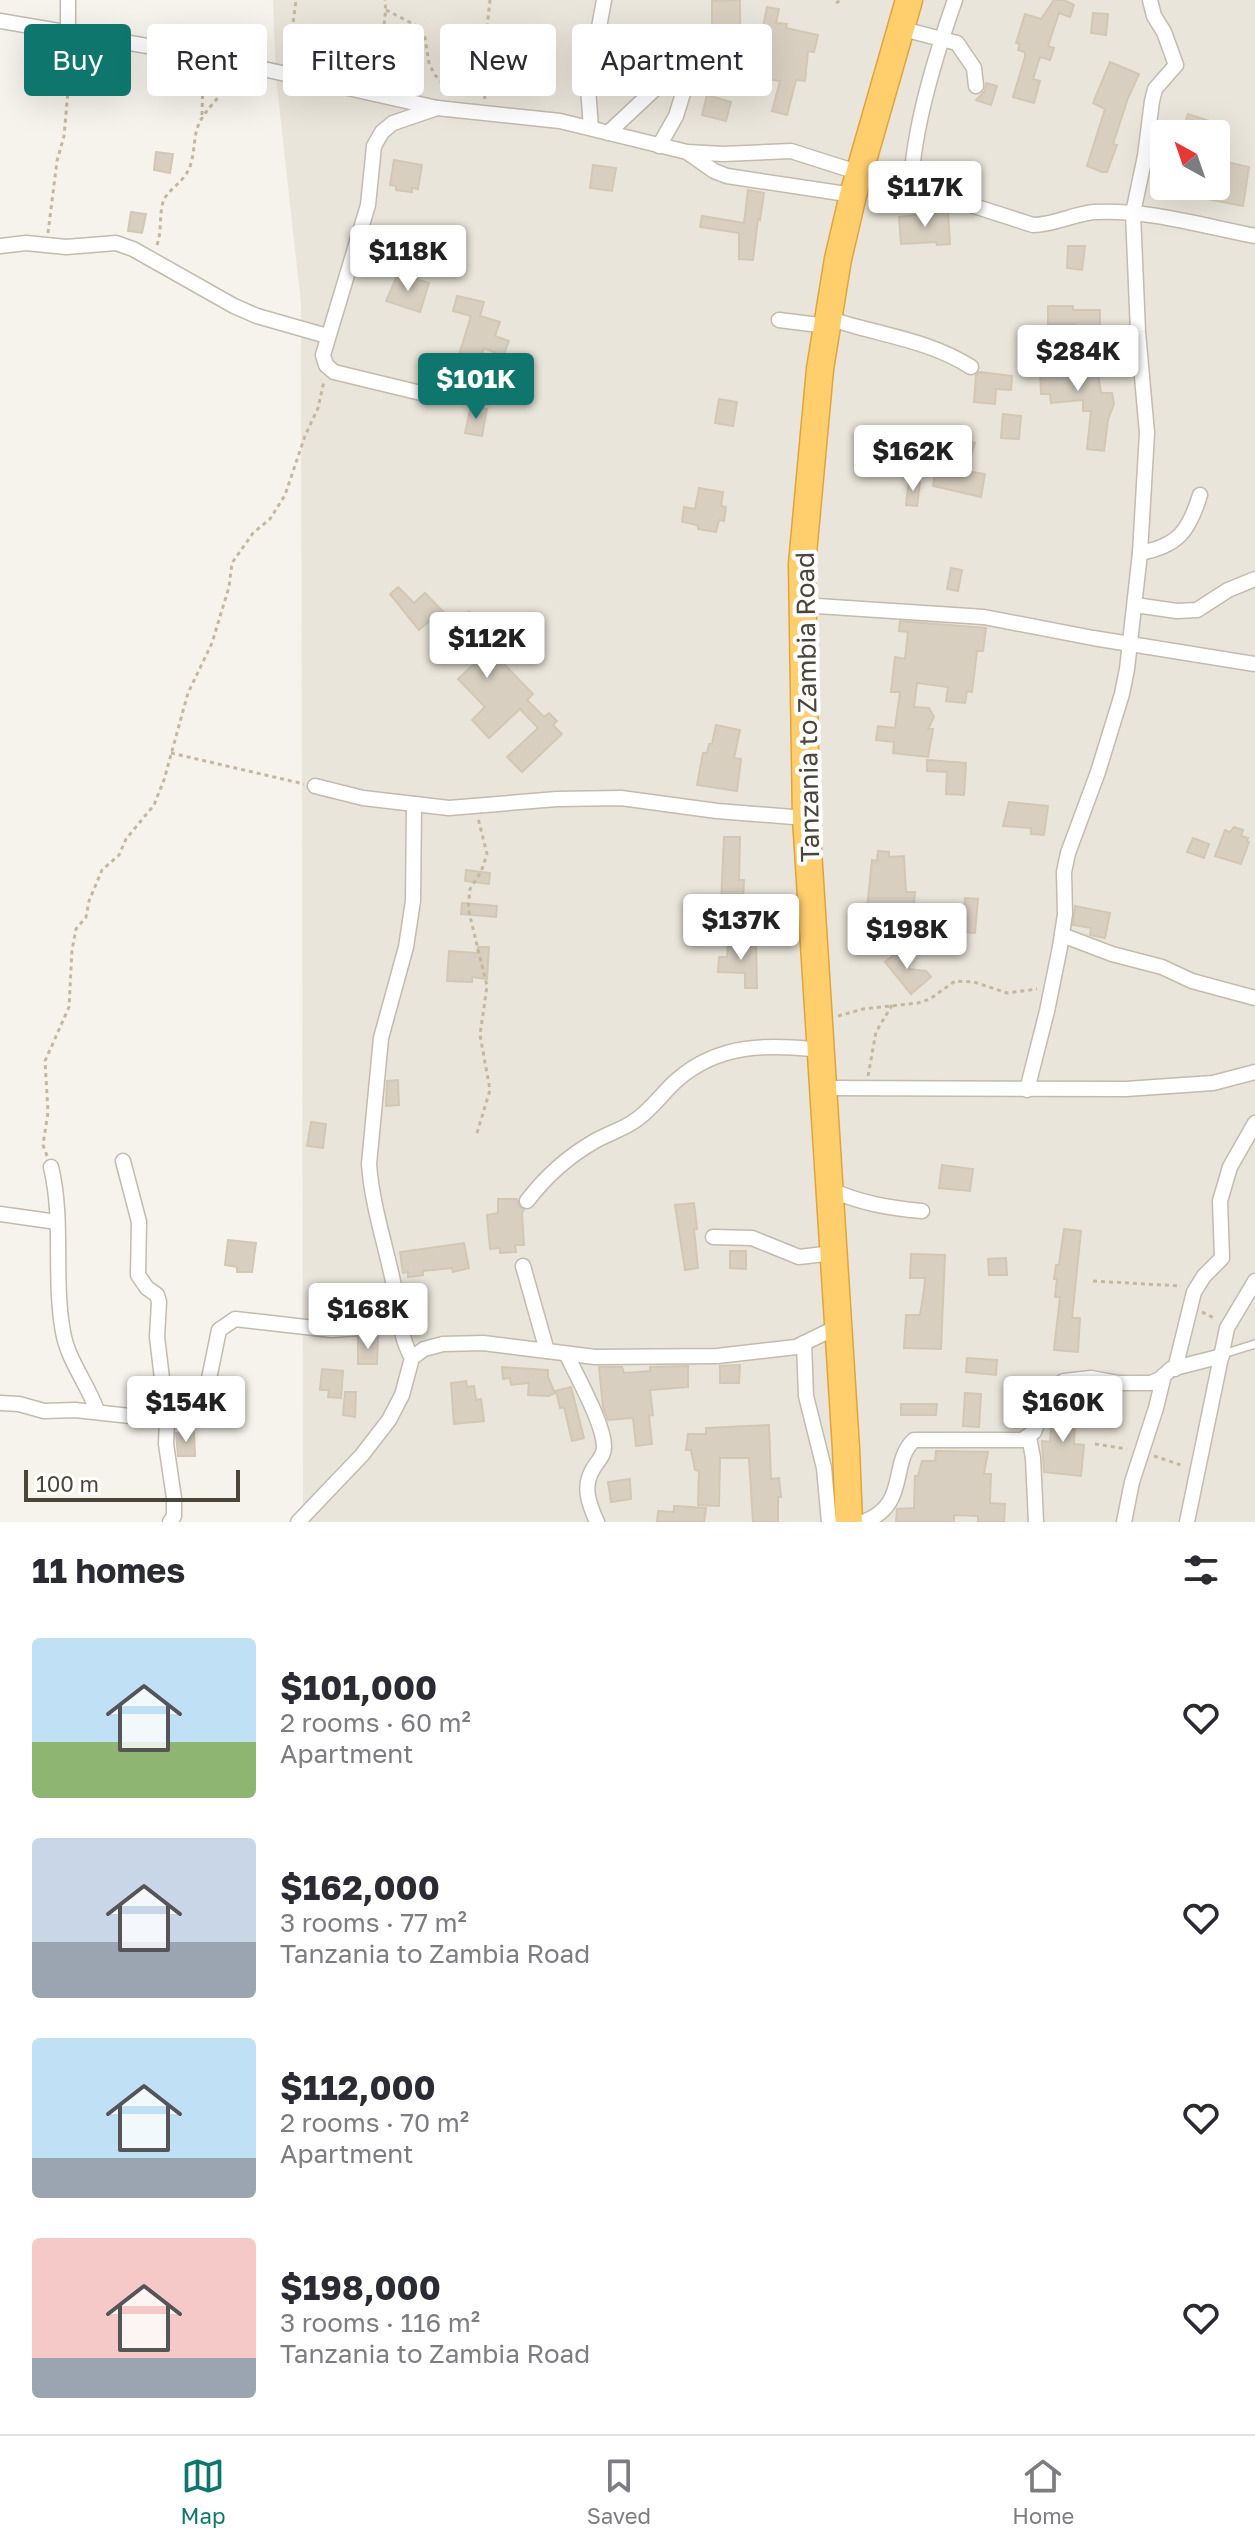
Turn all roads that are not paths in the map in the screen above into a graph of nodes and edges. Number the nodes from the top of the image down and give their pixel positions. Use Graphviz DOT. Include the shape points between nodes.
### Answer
graph roads {
  1 [pos="68,0"];
  2 [pos="604,0"];
  3 [pos="909,0"];
  4 [pos="955,0"];
  5 [pos="1150,0"];
  6 [pos="0,21"];
  7 [pos="69,24"];
  8 [pos="24,25"];
  9 [pos="903,29"];
  10 [pos="942,37"];
  11 [pos="131,44"];
  12 [pos="976,86"];
  13 [pos="647,96"];
  14 [pos="682,96"];
  15 [pos="437,108"];
  16 [pos="591,128"];
  17 [pos="608,133"];
  18 [pos="659,146"];
  19 [pos="687,152"];
  20 [pos="856,184"];
  21 [pos="911,190"];
  22 [pos="1133,213"];
  23 [pos="1255,236"];
  24 [pos="0,246"];
  25 [pos="779,320"];
  26 [pos="828,322"];
  27 [pos="327,336"];
  28 [pos="971,367"];
  29 [pos="524,396"];
  30 [pos="1200,495"];
  31 [pos="1140,553"];
  32 [pos="1255,579"];
  33 [pos="802,605"];
  34 [pos="1135,605"];
  35 [pos="1130,643"];
  36 [pos="1255,664"];
  37 [pos="315,786"];
  38 [pos="414,804"];
  39 [pos="806,818"];
  40 [pos="1062,935"];
  41 [pos="1255,998"];
  42 [pos="822,1050"];
  43 [pos="1255,1072"];
  44 [pos="824,1088"];
  45 [pos="1027,1090"];
  46 [pos="1255,1123"];
  47 [pos="123,1161"];
  48 [pos="51,1167"];
  49 [pos="829,1189"];
  50 [pos="527,1201"];
  51 [pos="922,1211"];
  52 [pos="0,1214"];
  53 [pos="57,1222"];
  54 [pos="713,1237"];
  55 [pos="833,1253"];
  56 [pos="523,1266"];
  57 [pos="1255,1281"];
  58 [pos="401,1325"];
  59 [pos="837,1327"];
  60 [pos="804,1343"];
  61 [pos="1255,1344"];
  62 [pos="547,1351"];
  63 [pos="567,1355"];
  64 [pos="1222,1355"];
  65 [pos="412,1358"];
  66 [pos="1170,1372"];
  67 [pos="0,1403"];
  68 [pos="97,1411"];
  69 [pos="167,1420"];
  70 [pos="1029,1437"];
  71 [pos="170,1522"];
  72 [pos="298,1522"];
  73 [pos="597,1522"];
  74 [pos="829,1522"];
  75 [pos="849,1522"];
  76 [pos="863,1522"];
  77 [pos="1036,1522"];
  78 [pos="1124,1522"];
  79 [pos="1187,1522"];
  1 -- 7 [label="street"];
  2 -- 16 [label="street" via="588,88"];
  3 -- 9 [label="highway, Tanzania to Zambia Road"];
  4 -- 10 [label="street"];
  5 -- 22 [label="street" via="1176,65 1155,89"];
  6 -- 8 [label="street"];
  9 -- 10 [label="street"];
  9 -- 20 [label="highway, Tanzania to Zambia Road"];
  10 -- 12 [label="street" via="963,49 974,68"];
  10 -- 21 [label="street" via="916,142"];
  11 -- 15 [label="street"];
  13 -- 17 [label="street"];
  14 -- 18 [label="street"];
  15 -- 16 [label="street"];
  15 -- 27 [label="street" via="393,123 374,146 368,205"];
  16 -- 17 [label="street"];
  17 -- 18 [label="street"];
  18 -- 19 [label="street"];
  19 -- 20 [label="street" via="727,176"];
  19 -- 20 [label="street" via="791,151"];
  20 -- 21 [label="street"];
  20 -- 26 [label="highway, Tanzania to Zambia Road"];
  21 -- 22 [label="street" via="1033,225 1087,213"];
  22 -- 23 [label="street"];
  22 -- 31 [label="street" via="1147,433"];
  24 -- 27 [label="street" via="116,243 234,306"];
  25 -- 26 [label="street"];
  26 -- 28 [label="street" via="927,345"];
  26 -- 33 [label="highway, Tanzania to Zambia Road" via="810,467"];
  27 -- 29 [label="street" via="323,355 334,372 425,394"];
  30 -- 31 [label="street" via="1194,513 1170,545"];
  31 -- 34 [label="street"];
  32 -- 34 [label="street" via="1197,610"];
  33 -- 35 [label="street" via="984,617"];
  33 -- 39 [label="highway, Tanzania to Zambia Road"];
  34 -- 35 [label="street"];
  35 -- 36 [label="street"];
  35 -- 40 [label="street" via="1122,694 1068,853"];
  37 -- 38 [label="street"];
  38 -- 39 [label="street" via="474,807 621,798"];
  38 -- 58 [label="street" via="413,901 381,1038 370,1146 371,1184"];
  39 -- 42 [label="highway, Tanzania to Zambia Road"];
  40 -- 41 [label="street"];
  40 -- 45 [label="street"];
  42 -- 44 [label="highway, Tanzania to Zambia Road"];
  42 -- 50 [label="street" via="749,1046 700,1063 634,1122 554,1169"];
  43 -- 45 [label="street" via="1176,1086"];
  44 -- 45 [label="street"];
  44 -- 49 [label="highway, Tanzania to Zambia Road"];
  46 -- 66 [label="street" via="1230,1167 1220,1201 1222,1258 1193,1296"];
  47 -- 69 [label="street" via="139,1222 138,1275 159,1302 157,1337"];
  48 -- 53 [label="street"];
  49 -- 51 [label="street" via="869,1205"];
  49 -- 55 [label="highway, Tanzania to Zambia Road"];
  52 -- 53 [label="street"];
  53 -- 68 [label="street" via="63,1337"];
  54 -- 55 [label="street" via="752,1238 799,1257"];
  55 -- 59 [label="highway, Tanzania to Zambia Road"];
  56 -- 62 [label="street"];
  57 -- 64 [label="street" via="1229,1323"];
  58 -- 65 [label="street"];
  58 -- 69 [label="street" via="332,1330 235,1319 219,1330 200,1414 193,1420"];
  59 -- 60 [label="street"];
  59 -- 75 [label="highway, Tanzania to Zambia Road"];
  60 -- 63 [label="street" via="717,1356"];
  60 -- 74 [label="street" via="806,1396 824,1468"];
  61 -- 64 [label="lane"];
  62 -- 63 [label="street"];
  62 -- 65 [label="street" via="458,1343 424,1349"];
  63 -- 73 [label="street" via="603,1442 603,1455 587,1487"];
  64 -- 66 [label="street"];
  64 -- 79 [label="street"];
  65 -- 72 [label="street" via="389,1420"];
  66 -- 70 [label="street" via="1143,1384 1091,1378 1064,1381 1048,1394"];
  66 -- 78 [label="street" via="1141,1452"];
  67 -- 68 [label="street" via="44,1411"];
  68 -- 69 [label="street"];
  69 -- 71 [label="street" via="175,1508"];
  70 -- 76 [label="street" via="914,1440 884,1510"];
  70 -- 77 [label="street"];
}
